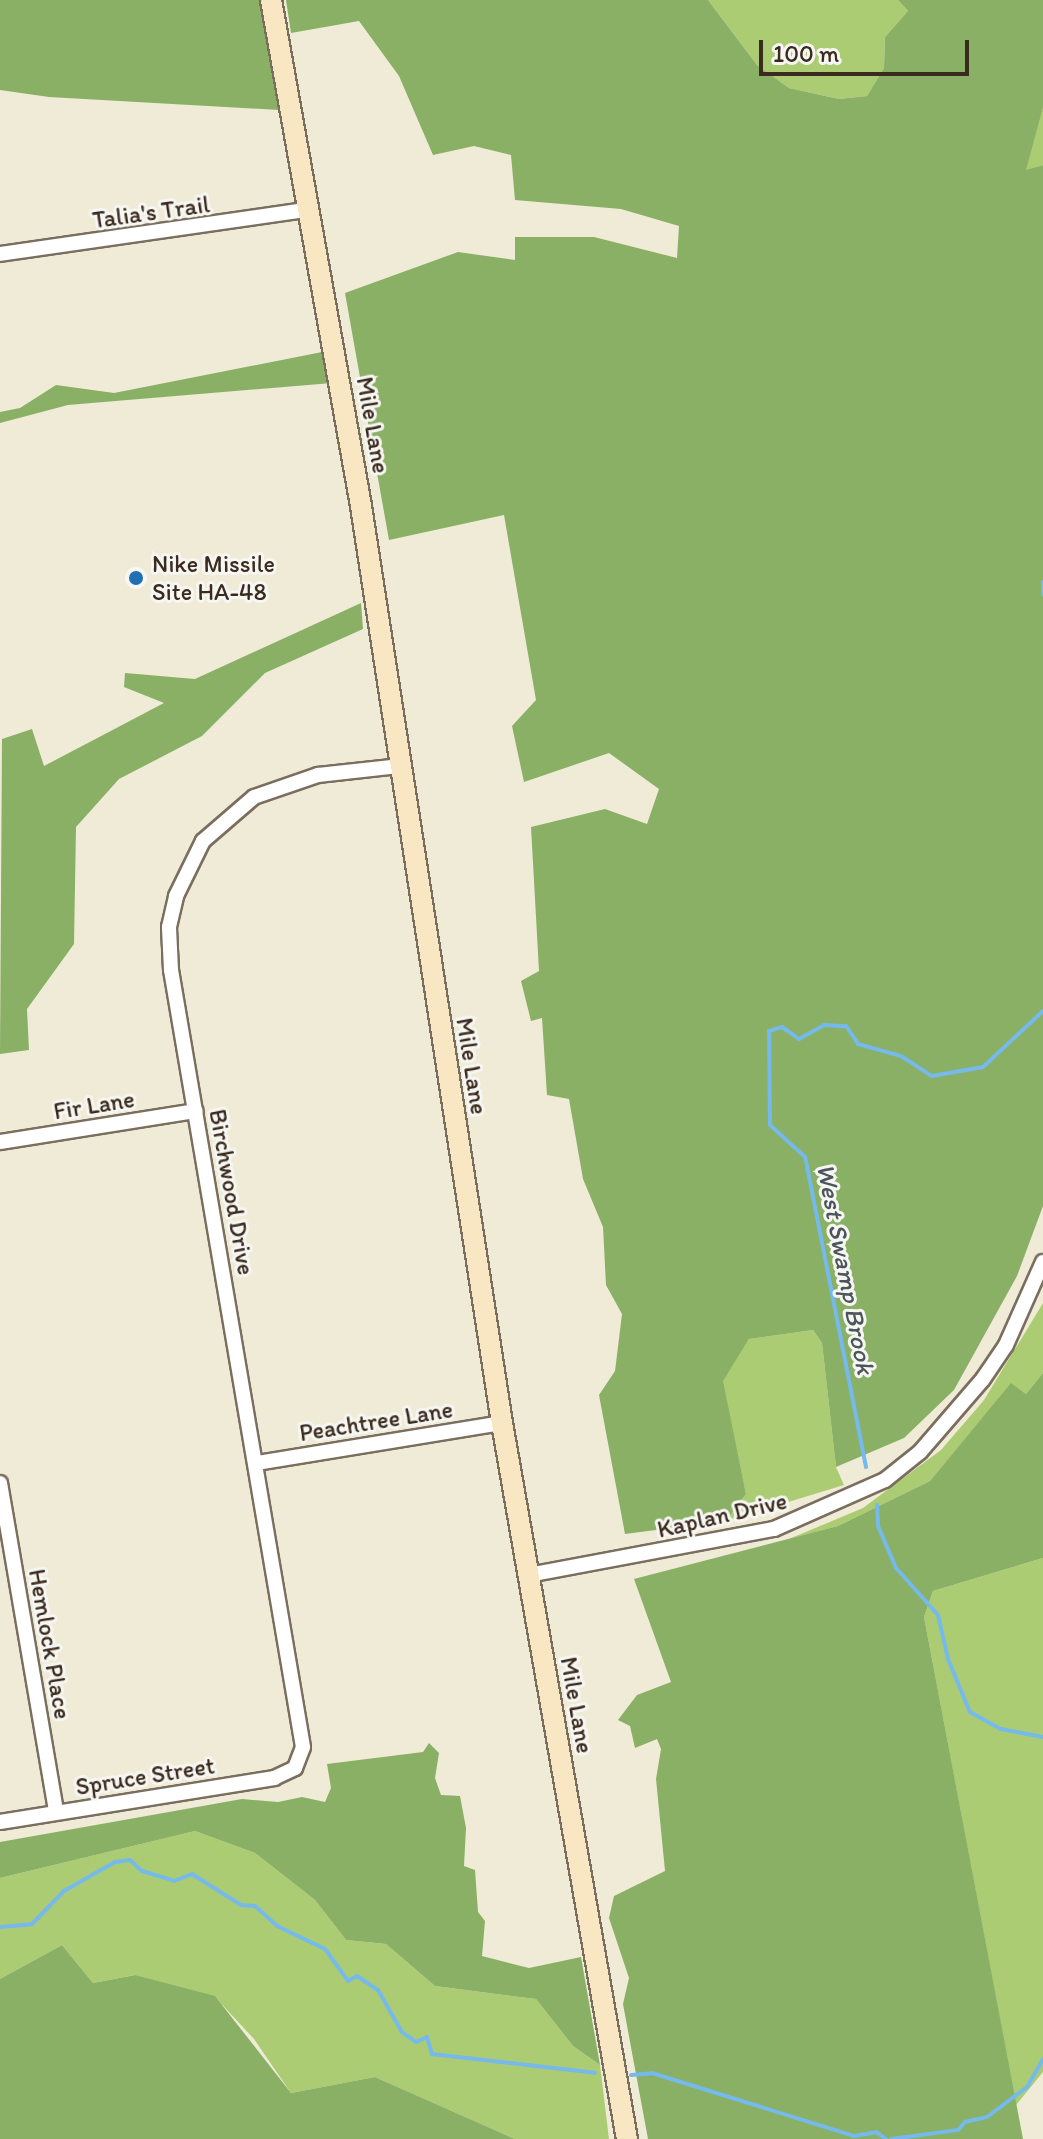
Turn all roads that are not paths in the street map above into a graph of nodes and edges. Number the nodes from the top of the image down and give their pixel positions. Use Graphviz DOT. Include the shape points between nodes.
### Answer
graph roads {
  1 [pos="271,0"];
  2 [pos="307,210"];
  3 [pos="0,254"];
  4 [pos="399,766"];
  5 [pos="196,1111"];
  6 [pos="0,1142"];
  7 [pos="1043,1262"];
  8 [pos="502,1423"];
  9 [pos="257,1463"];
  10 [pos="0,1483"];
  11 [pos="528,1575"];
  12 [pos="295,1768"];
  13 [pos="56,1812"];
  14 [pos="0,1822"];
  15 [pos="627,2139"];
  1 -- 2 [label="street, Mile Lane"];
  2 -- 3 [label="street, Talia's Trail"];
  2 -- 4 [label="street, Mile Lane" via="361,506"];
  4 -- 5 [label="street, Birchwood Drive" via="318,775 254,797 203,841 188,867 169,927 171,970"];
  4 -- 8 [label="street, Mile Lane"];
  5 -- 6 [label="street, Fir Lane"];
  5 -- 9 [label="street, Birchwood Drive"];
  7 -- 11 [label="street, Kaplan Drive" via="1006,1345 983,1379 920,1452 885,1480 774,1529"];
  8 -- 9 [label="street, Peachtree Lane"];
  8 -- 11 [label="street, Mile Lane"];
  9 -- 12 [label="street, Birchwood Drive" via="303,1747"];
  10 -- 13 [label="street, Hemlock Place"];
  11 -- 15 [label="street, Mile Lane"];
  12 -- 13 [label="street, Spruce Street" via="274,1778"];
  13 -- 14 [label="street, Spruce Street"];
}
